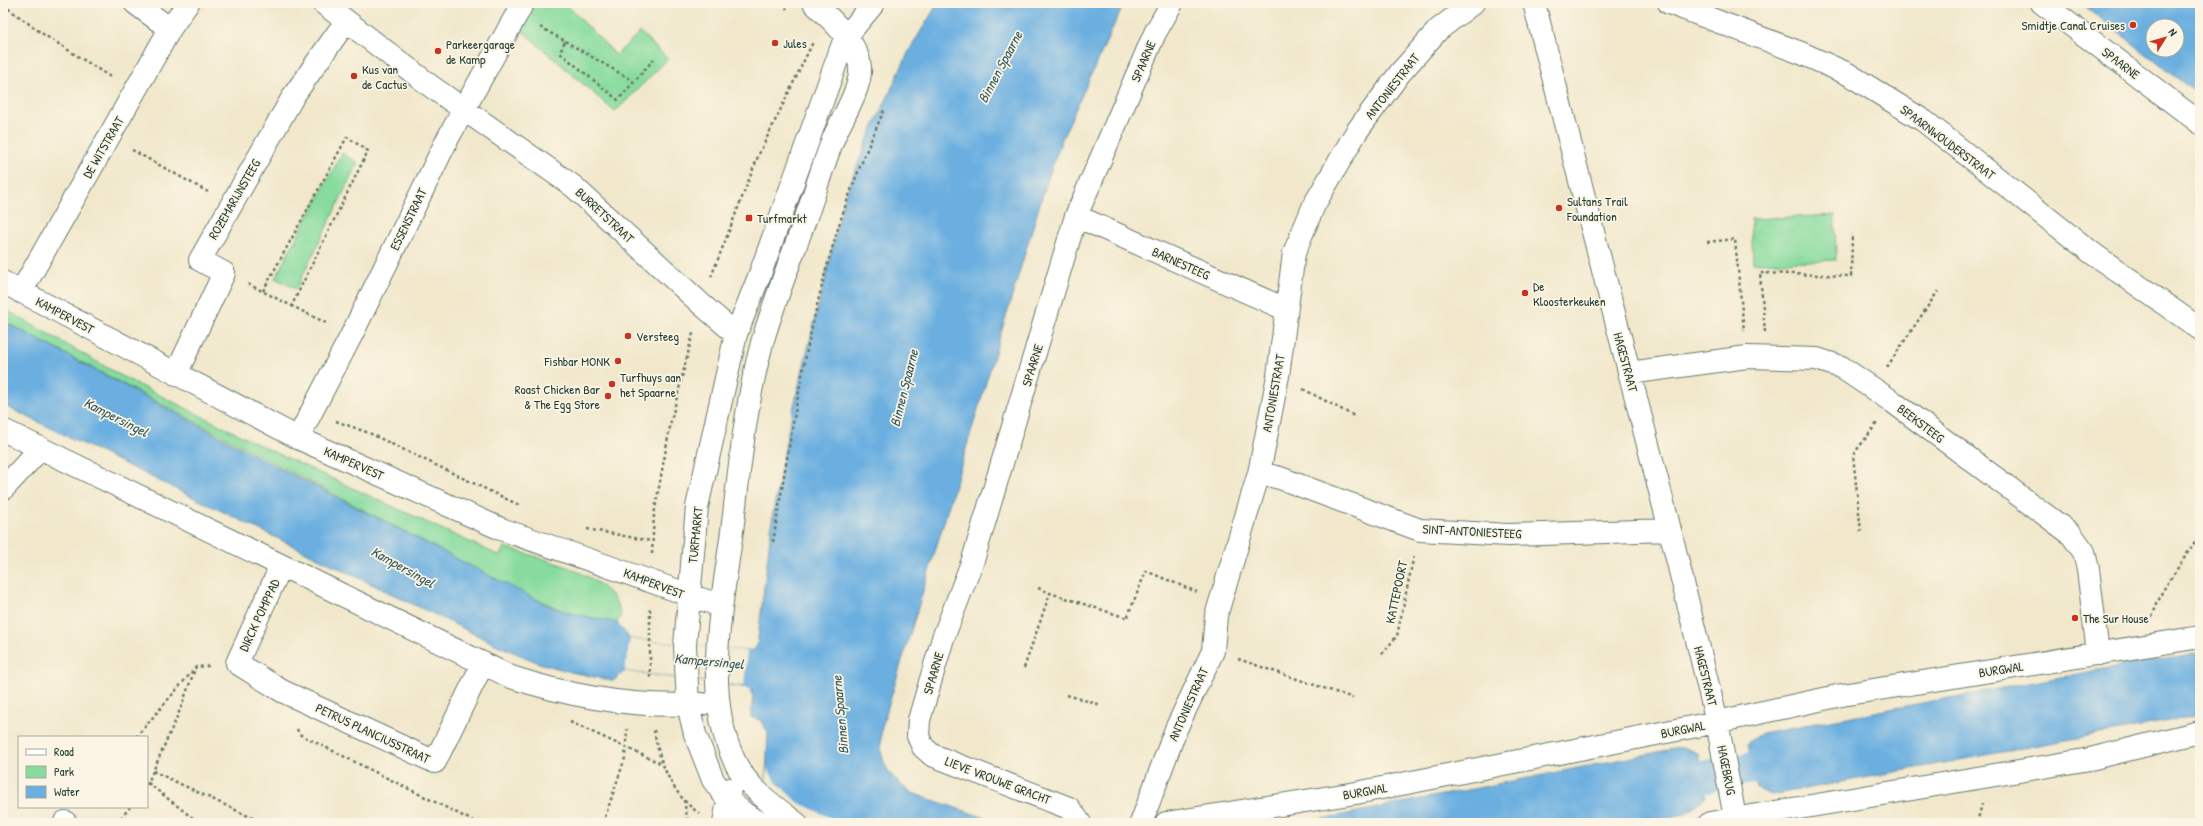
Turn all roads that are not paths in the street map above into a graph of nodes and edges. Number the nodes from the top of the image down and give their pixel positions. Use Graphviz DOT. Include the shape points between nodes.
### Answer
graph roads {
  1 [pos="135,3"];
  2 [pos="188,3"];
  3 [pos="323,3"];
  4 [pos="814,3"];
  5 [pos="874,3"];
  6 [pos="1172,3"];
  7 [pos="1473,3"];
  8 [pos="1534,3"];
  9 [pos="1669,3"];
  10 [pos="2042,3"];
  11 [pos="520,9"];
  12 [pos="346,21"];
  13 [pos="170,29"];
  14 [pos="845,38"];
  15 [pos="464,110"];
  16 [pos="2200,123"];
  17 [pos="1076,216"];
  18 [pos="12,287"];
  19 [pos="1285,309"];
  20 [pos="2200,329"];
  21 [pos="736,334"];
  22 [pos="1629,373"];
  23 [pos="176,374"];
  24 [pos="3,430"];
  25 [pos="298,438"];
  26 [pos="40,449"];
  27 [pos="1258,472"];
  28 [pos="3,489"];
  29 [pos="1670,530"];
  30 [pos="281,566"];
  31 [pos="690,597"];
  32 [pos="721,606"];
  33 [pos="2200,637"];
  34 [pos="2098,654"];
  35 [pos="236,663"];
  36 [pos="483,663"];
  37 [pos="718,693"];
  38 [pos="688,705"];
  39 [pos="1717,722"];
  40 [pos="2200,732"];
  41 [pos="918,736"];
  42 [pos="736,765"];
  43 [pos="727,799"];
  44 [pos="1736,821"];
  45 [pos="724,823"];
  46 [pos="761,823"];
  47 [pos="796,823"];
  48 [pos="1080,823"];
  49 [pos="1141,823"];
  50 [pos="1166,823"];
  51 [pos="1710,823"];
  1 -- 13 [label="street"];
  2 -- 13 [label="street, DE WITSTRAAT"];
  3 -- 12 [label="street, BURRETSTRAAT"];
  4 -- 14 [label="street"];
  5 -- 14 [label="street"];
  6 -- 17 [label="street, SPAARNE" via="1155,33"];
  7 -- 19 [label="street, ANTONIESTRAAT" via="1438,30 1400,73 1357,131 1314,205 1294,253"];
  8 -- 22 [label="street, HAGESTRAAT"];
  9 -- 20 [label="street, SPAARNWOUDERSTRAAT" via="1801,53 1855,78 1924,121 2092,253"];
  10 -- 16 [label="street, SPAARNE"];
  11 -- 15 [label="street, ESSENSTRAAT"];
  12 -- 15 [label="street, BURRETSTRAAT"];
  12 -- 23 [label="street, ROZEMARIJNSTEEG" via="294,95 200,260 224,273"];
  13 -- 18 [label="street, DE WITSTRAAT" via="109,137"];
  14 -- 21 [label="street, TURFMARKT"];
  14 -- 32 [label="street" via="857,52 860,79 833,139 762,343 743,433"];
  15 -- 21 [label="street, BURRETSTRAAT" via="573,186"];
  15 -- 25 [label="street, ESSENSTRAAT"];
  17 -- 19 [label="street, BARNESTEEG"];
  17 -- 41 [label="street, SPAARNE" via="973,560 943,638 919,720"];
  18 -- 23 [label="street, KAMPERVEST"];
  19 -- 27 [label="street, ANTONIESTRAAT" via="1278,376"];
  21 -- 31 [label="street, TURFMARKT" via="697,508"];
  22 -- 29 [label="street, HAGESTRAAT"];
  22 -- 34 [label="street, BEEKSTEEG" via="1757,358 1817,359 1841,367 1893,402 2071,534 2084,552 2088,569"];
  23 -- 25 [label="street, KAMPERVEST"];
  24 -- 26 [label="street"];
  25 -- 31 [label="street, KAMPERVEST" via="501,529"];
  26 -- 28 [label="street"];
  26 -- 30 [label="street"];
  27 -- 29 [label="street, SINT-ANTONIESTEEG" via="1420,530 1508,535"];
  27 -- 49 [label="street, ANTONIESTRAAT" via="1216,616 1213,651 1176,729"];
  29 -- 39 [label="street, HAGESTRAAT"];
  30 -- 35 [label="street, DIRCK POMPPAD"];
  30 -- 36 [label="street"];
  31 -- 32 [label="street, KAMPERVEST"];
  31 -- 38 [label="street, TURFMARKT" via="685,645"];
  32 -- 37 [label="street"];
  33 -- 34 [label="street, BURGWAL"];
  34 -- 39 [label="street, BURGWAL" via="1842,695"];
  35 -- 36 [label="street, PETRUS PLANCIUSSTRAAT" via="282,691 435,762"];
  36 -- 38 [label="street" via="511,677 540,686 627,703"];
  37 -- 38 [label="street"];
  37 -- 42 [label="street" via="722,726"];
  38 -- 43 [label="street, TURFMARKT" via="694,734 704,759 713,780"];
  39 -- 44 [label="street, HAGEBRUG"];
  39 -- 50 [label="street, BURGWAL" via="1356,793"];
  40 -- 44 [label="street" via="2090,759"];
  41 -- 48 [label="street, LIEVE VROUWE GRACHT" via="923,747 932,755 1069,808"];
  42 -- 43 [label="street"];
  42 -- 47 [label="street" via="765,800"];
  43 -- 45 [label="street"];
  43 -- 46 [label="street, TURFMARKT"];
  44 -- 51 [label="street"];
}
